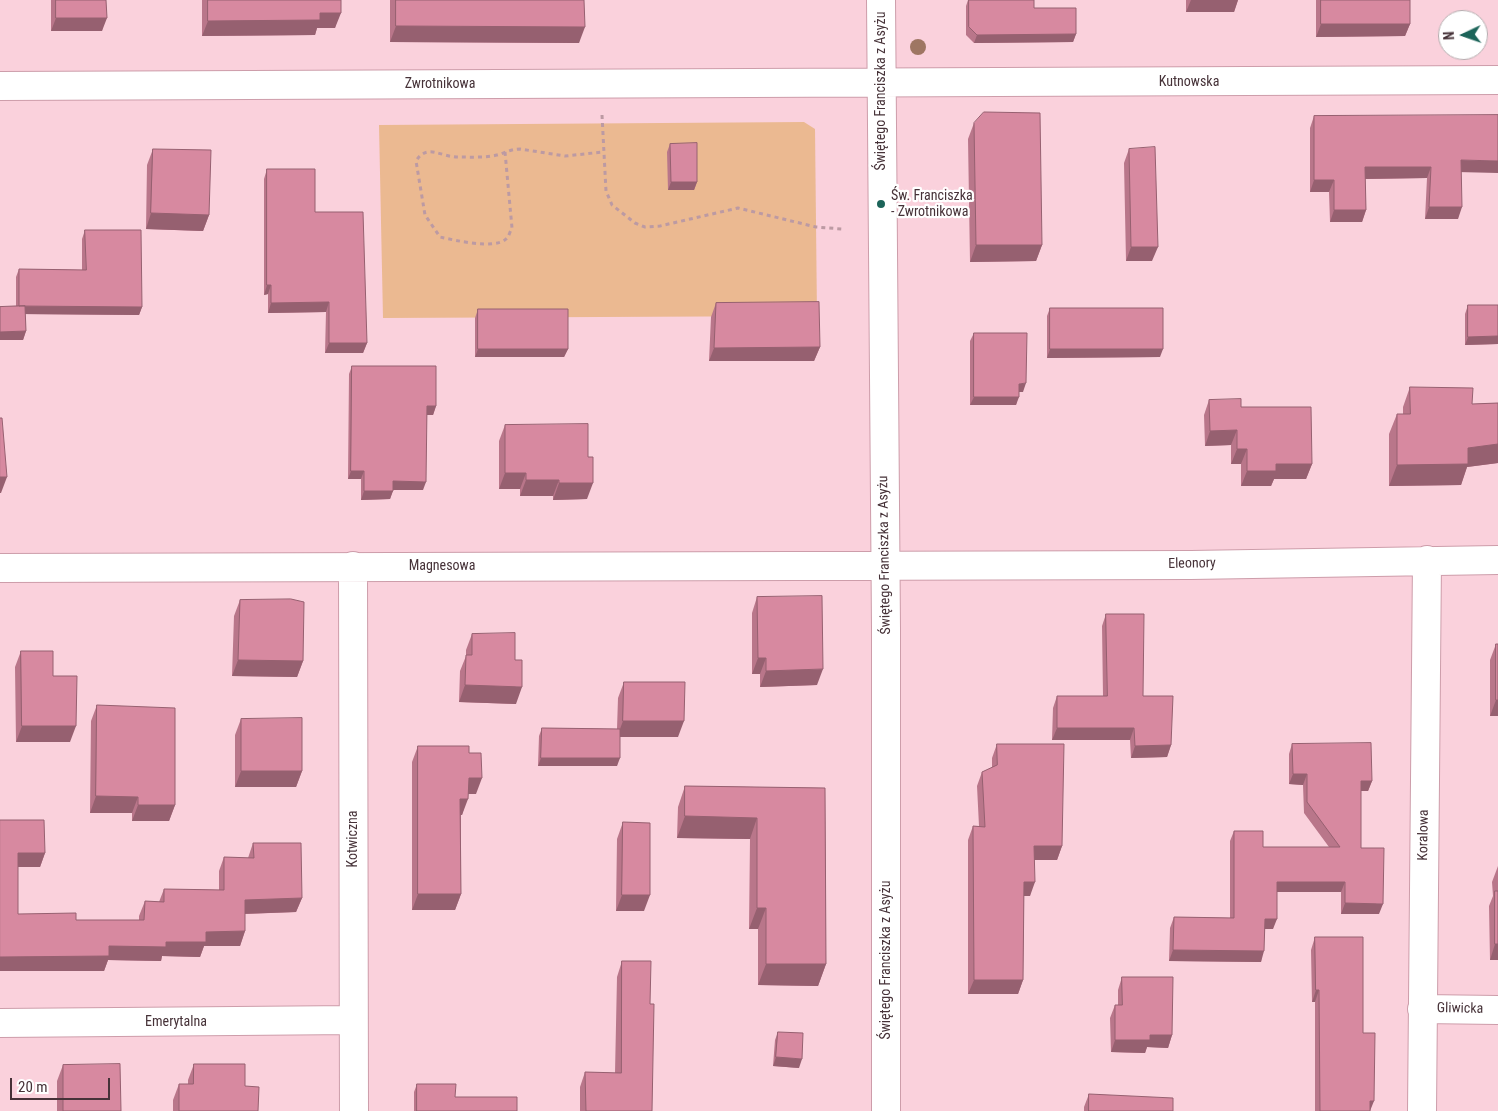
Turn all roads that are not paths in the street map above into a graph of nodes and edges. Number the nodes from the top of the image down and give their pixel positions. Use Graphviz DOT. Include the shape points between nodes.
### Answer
graph roads {
  1 [pos="881,0"];
  2 [pos="1498,80"];
  3 [pos="881,84"];
  4 [pos="0,86"];
  5 [pos="1427,560"];
  6 [pos="1498,560"];
  7 [pos="885,565"];
  8 [pos="353,566"];
  9 [pos="0,568"];
  10 [pos="1422,1009"];
  11 [pos="1498,1010"];
  12 [pos="353,1020"];
  13 [pos="0,1022"];
  14 [pos="354,1111"];
  15 [pos="886,1111"];
  16 [pos="1422,1111"];
  1 -- 3 [label="street, Świętego Franciszka z Asyżu"];
  2 -- 3 [label="street, Kutnowska"];
  3 -- 4 [label="street, Zwrotnikowa"];
  3 -- 7 [label="street, Świętego Franciszka z Asyżu"];
  5 -- 6 [label="street, Eleonory"];
  5 -- 7 [label="street, Eleonory" via="1191,565"];
  5 -- 10 [label="street, Koralowa"];
  7 -- 8 [label="street, Magnesowa"];
  7 -- 15 [label="street, Świętego Franciszka z Asyżu"];
  8 -- 9 [label="street, Magnesowa"];
  8 -- 12 [label="street, Kotwiczna"];
  10 -- 11 [label="street, Gliwicka"];
  10 -- 16 [label="street, Koralowa"];
  12 -- 13 [label="street, Emerytalna"];
  12 -- 14 [label="street, Kotwiczna"];
}
